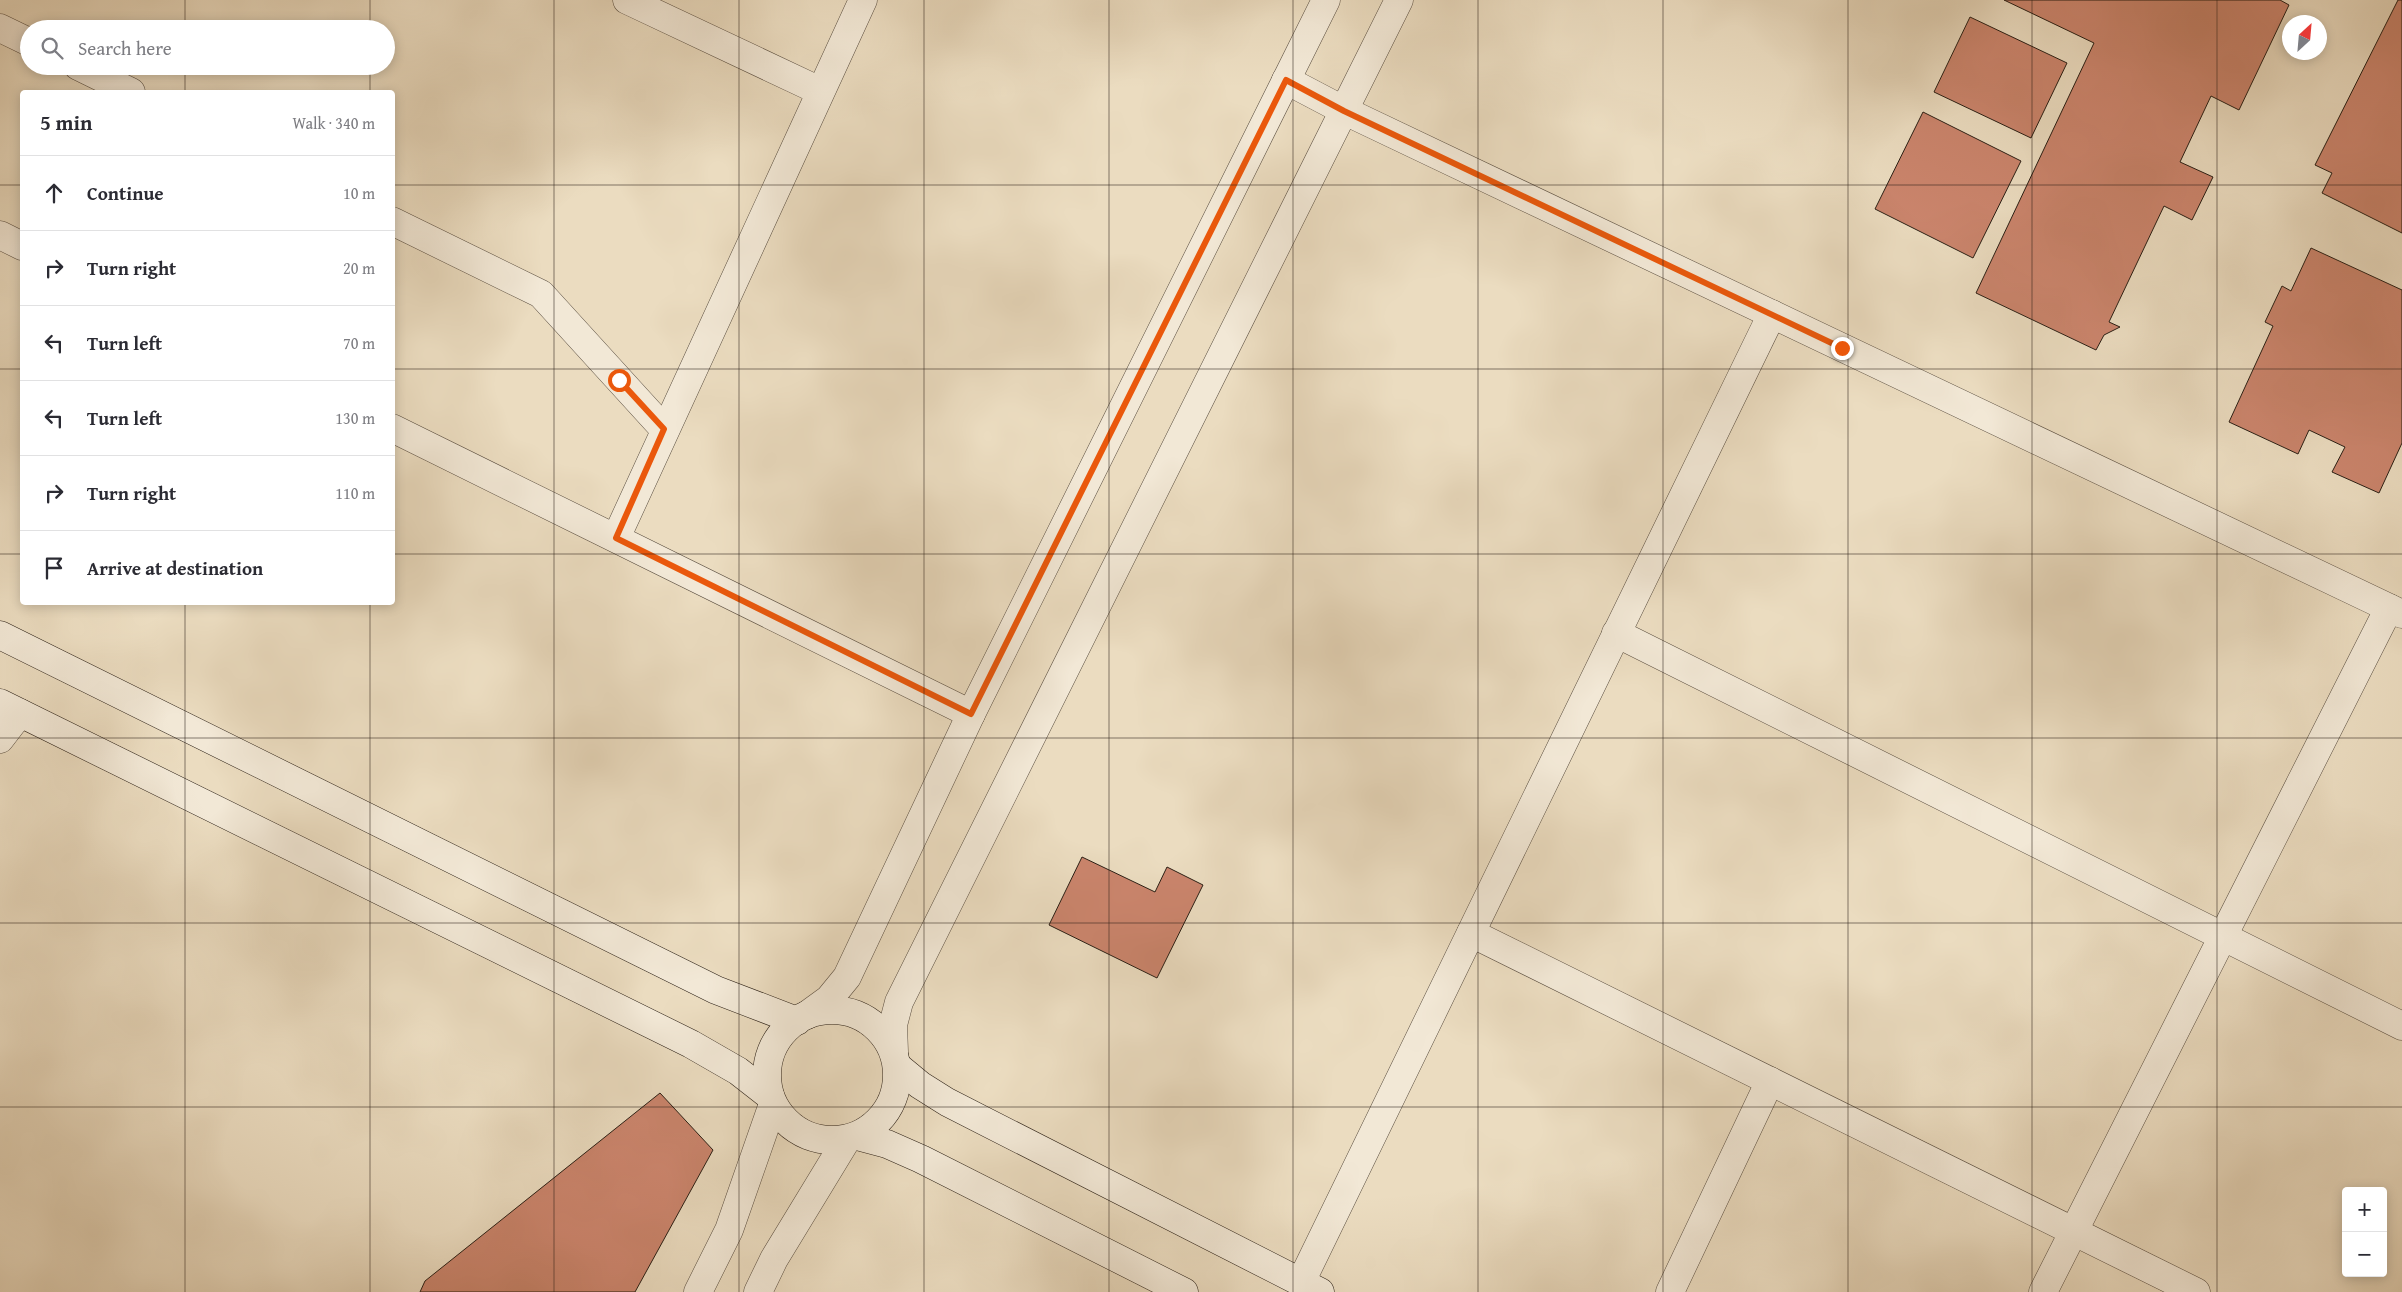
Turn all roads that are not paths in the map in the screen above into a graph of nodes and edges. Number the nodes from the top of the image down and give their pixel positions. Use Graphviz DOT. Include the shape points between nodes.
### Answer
graph roads {
  1 [pos="627,0"];
  2 [pos="863,0"];
  3 [pos="1326,0"];
  4 [pos="1399,0"];
  5 [pos="0,28"];
  6 [pos="20,38"];
  7 [pos="96,75"];
  8 [pos="1286,80"];
  9 [pos="127,90"];
  10 [pos="820,91"];
  11 [pos="1344,111"];
  12 [pos="395,222"];
  13 [pos="0,235"];
  14 [pos="20,245"];
  15 [pos="1772,314"];
  16 [pos="395,429"];
  17 [pos="664,429"];
  18 [pos="616,538"];
  19 [pos="2395,611"];
  20 [pos="1616,633"];
  21 [pos="0,635"];
  22 [pos="10,708"];
  23 [pos="971,714"];
  24 [pos="0,739"];
  25 [pos="1470,933"];
  26 [pos="2223,937"];
  27 [pos="802,1018"];
  28 [pos="2402,1026"];
  29 [pos="895,1059"];
  30 [pos="1770,1081"];
  31 [pos="772,1100"];
  32 [pos="852,1137"];
  33 [pos="2074,1231"];
  34 [pos="1310,1287"];
  35 [pos="698,1292"];
  36 [pos="758,1292"];
  37 [pos="1184,1292"];
  38 [pos="1670,1292"];
  39 [pos="2043,1292"];
  40 [pos="2196,1292"];
  1 -- 10 [label="street"];
  2 -- 10 [label="street"];
  3 -- 8 [label="street"];
  4 -- 11 [label="street"];
  5 -- 6 [label="street"];
  7 -- 9 [label="street"];
  8 -- 11 [label="street"];
  8 -- 23 [label="street"];
  10 -- 17 [label="street"];
  11 -- 15 [label="street"];
  11 -- 29 [label="street" via="899,1002 894,1025"];
  12 -- 17 [label="street" via="540,294"];
  13 -- 14 [label="street"];
  15 -- 19 [label="street"];
  15 -- 20 [label="street"];
  16 -- 18 [label="street"];
  17 -- 18 [label="street"];
  18 -- 23 [label="street"];
  19 -- 26 [label="street"];
  20 -- 25 [label="street"];
  20 -- 26 [label="street"];
  21 -- 27 [label="street" via="716,990"];
  22 -- 24 [label="street"];
  22 -- 31 [label="street" via="691,1044 738,1071"];
  23 -- 27 [label="street" via="847,977 829,999"];
  25 -- 30 [label="street"];
  25 -- 34 [label="street"];
  26 -- 28 [label="street"];
  26 -- 33 [label="street"];
  27 -- 29 [label="street" via="827,1011 848,1012 867,1020 883,1034"];
  27 -- 31 [label="street" via="784,1032 768,1062 767,1079"];
  29 -- 32 [label="street" via="897,1087 890,1108 876,1124"];
  29 -- 34 [label="street" via="920,1085 947,1102"];
  30 -- 33 [label="street"];
  30 -- 38 [label="street"];
  31 -- 32 [label="street" via="786,1122 804,1134 825,1140"];
  31 -- 35 [label="street" via="729,1230"];
  32 -- 36 [label="street" via="774,1260"];
  32 -- 37 [label="street" via="887,1144 921,1159"];
  33 -- 39 [label="street"];
  33 -- 40 [label="street"];
}
